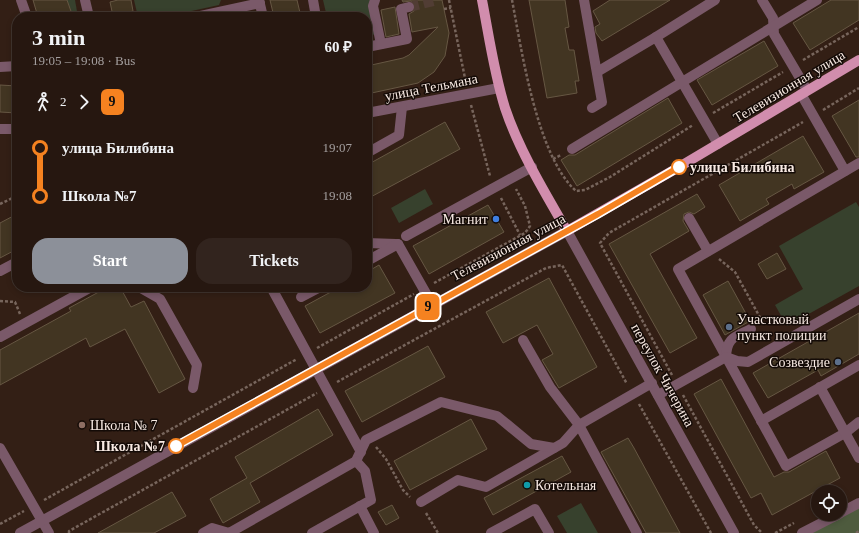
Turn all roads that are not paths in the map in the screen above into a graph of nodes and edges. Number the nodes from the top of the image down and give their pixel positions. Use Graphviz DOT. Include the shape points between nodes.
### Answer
graph roads {
  1 [pos="21,0"];
  2 [pos="85,0"];
  3 [pos="313,0"];
  4 [pos="375,0"];
  5 [pos="482,0"];
  6 [pos="715,0"];
  7 [pos="762,0"];
  8 [pos="817,0"];
  9 [pos="586,1"];
  10 [pos="259,2"];
  11 [pos="402,5"];
  12 [pos="25,12"];
  13 [pos="88,12"];
  14 [pos="217,12"];
  15 [pos="261,12"];
  16 [pos="315,12"];
  17 [pos="773,26"];
  18 [pos="656,37"];
  19 [pos="381,44"];
  20 [pos="372,46"];
  21 [pos="859,60"];
  22 [pos="12,66"];
  23 [pos="0,67"];
  24 [pos="597,72"];
  25 [pos="682,82"];
  26 [pos="499,88"];
  27 [pos="804,92"];
  28 [pos="402,107"];
  29 [pos="592,108"];
  30 [pos="372,112"];
  31 [pos="12,129"];
  32 [pos="0,130"];
  33 [pos="718,144"];
  34 [pos="572,149"];
  35 [pos="372,150"];
  36 [pos="859,163"];
  37 [pos="532,167"];
  38 [pos="845,171"];
  39 [pos="689,218"];
  40 [pos="567,231"];
  41 [pos="406,236"];
  42 [pos="372,243"];
  43 [pos="398,244"];
  44 [pos="708,251"];
  45 [pos="372,258"];
  46 [pos="12,265"];
  47 [pos="0,271"];
  48 [pos="82,292"];
  49 [pos="148,292"];
  50 [pos="275,292"];
  51 [pos="310,292"];
  52 [pos="301,297"];
  53 [pos="859,299"];
  54 [pos="432,304"];
  55 [pos="751,329"];
  56 [pos="0,337"];
  57 [pos="523,340"];
  58 [pos="726,357"];
  59 [pos="859,365"];
  60 [pos="316,368"];
  61 [pos="652,383"];
  62 [pos="820,387"];
  63 [pos="193,388"];
  64 [pos="658,395"];
  65 [pos="761,421"];
  66 [pos="859,422"];
  67 [pos="579,425"];
  68 [pos="845,433"];
  69 [pos="0,448"];
  70 [pos="554,448"];
  71 [pos="361,452"];
  72 [pos="859,458"];
  73 [pos="356,461"];
  74 [pos="422,502"];
  75 [pos="859,503"];
  76 [pos="360,506"];
  77 [pos="847,510"];
  78 [pos="42,520"];
  79 [pos="825,521"];
  80 [pos="20,533"];
  81 [pos="49,533"];
  82 [pos="203,533"];
  83 [pos="312,533"];
  84 [pos="374,533"];
  85 [pos="491,533"];
  86 [pos="549,533"];
  87 [pos="637,533"];
  88 [pos="734,533"];
  89 [pos="802,533"];
  1 -- 12 [label="street"];
  2 -- 13 [label="street"];
  3 -- 16 [label="street"];
  4 -- 19 [label="street" via="373,6"];
  5 -- 26 [label="main road"];
  6 -- 18 [label="street"];
  7 -- 17 [label="street" via="773,18"];
  8 -- 17 [label="street"];
  9 -- 24 [label="street"];
  10 -- 14 [label="street"];
  10 -- 15 [label="street"];
  11 -- 19 [label="street" via="407,39"];
  17 -- 25 [label="street"];
  17 -- 27 [label="street" via="774,34"];
  18 -- 24 [label="street"];
  18 -- 25 [label="street"];
  19 -- 20 [label="street"];
  21 -- 27 [label="main road, Телевизионная улица"];
  22 -- 23 [label="street"];
  24 -- 29 [label="street" via="602,102"];
  25 -- 33 [label="street"];
  25 -- 34 [label="street"];
  26 -- 28 [label="street, улица Тельмана"];
  26 -- 37 [label="main road" via="514,130"];
  27 -- 33 [label="main road, Телевизионная улица"];
  27 -- 38 [label="street" via="813,116"];
  28 -- 30 [label="street, улица Тельмана"];
  28 -- 35 [label="street" via="399,135"];
  31 -- 32 [label="street"];
  33 -- 40 [label="main road, Телевизионная улица"];
  36 -- 38 [label="street"];
  37 -- 40 [label="main road"];
  37 -- 41 [label="street"];
  38 -- 44 [label="street"];
  39 -- 44 [label="street"];
  40 -- 54 [label="street, Телевизионная улица"];
  40 -- 61 [label="street, переулок Чичерина"];
  42 -- 43 [label="street"];
  43 -- 45 [label="street"];
  43 -- 54 [label="street"];
  44 -- 58 [label="street" via="678,269"];
  46 -- 47 [label="street"];
  48 -- 56 [label="street"];
  49 -- 63 [label="street" via="160,299 197,365"];
  50 -- 60 [label="street"];
  51 -- 52 [label="street"];
  53 -- 58 [label="street" via="748,362"];
  54 -- 60 [label="street, Телевизионная улица"];
  55 -- 58 [label="street" via="730,340"];
  57 -- 67 [label="street" via="550,387"];
  58 -- 64 [label="street"];
  58 -- 65 [label="street"];
  59 -- 62 [label="street"];
  60 -- 71 [label="street"];
  60 -- 78 [label="street, Телевизионная улица"];
  61 -- 64 [label="street, переулок Чичерина"];
  61 -- 67 [label="street"];
  62 -- 65 [label="street"];
  62 -- 68 [label="street"];
  64 -- 88 [label="street, переулок Чичерина"];
  65 -- 68 [label="street" via="786,466"];
  66 -- 68 [label="street"];
  67 -- 70 [label="street" via="563,443"];
  67 -- 87 [label="street"];
  68 -- 72 [label="street"];
  69 -- 78 [label="street"];
  70 -- 71 [label="street" via="531,444 497,416 441,402 366,440"];
  70 -- 74 [label="street" via="486,487 458,480"];
  71 -- 73 [label="street"];
  73 -- 76 [label="street" via="365,471 371,500"];
  73 -- 82 [label="street" via="229,533 212,528"];
  75 -- 77 [label="street"];
  76 -- 83 [label="street"];
  76 -- 84 [label="street"];
  78 -- 80 [label="street, Телевизионная улица"];
  78 -- 81 [label="street"];
  79 -- 89 [label="street"];
  85 -- 86 [label="street" via="535,509"];
}
